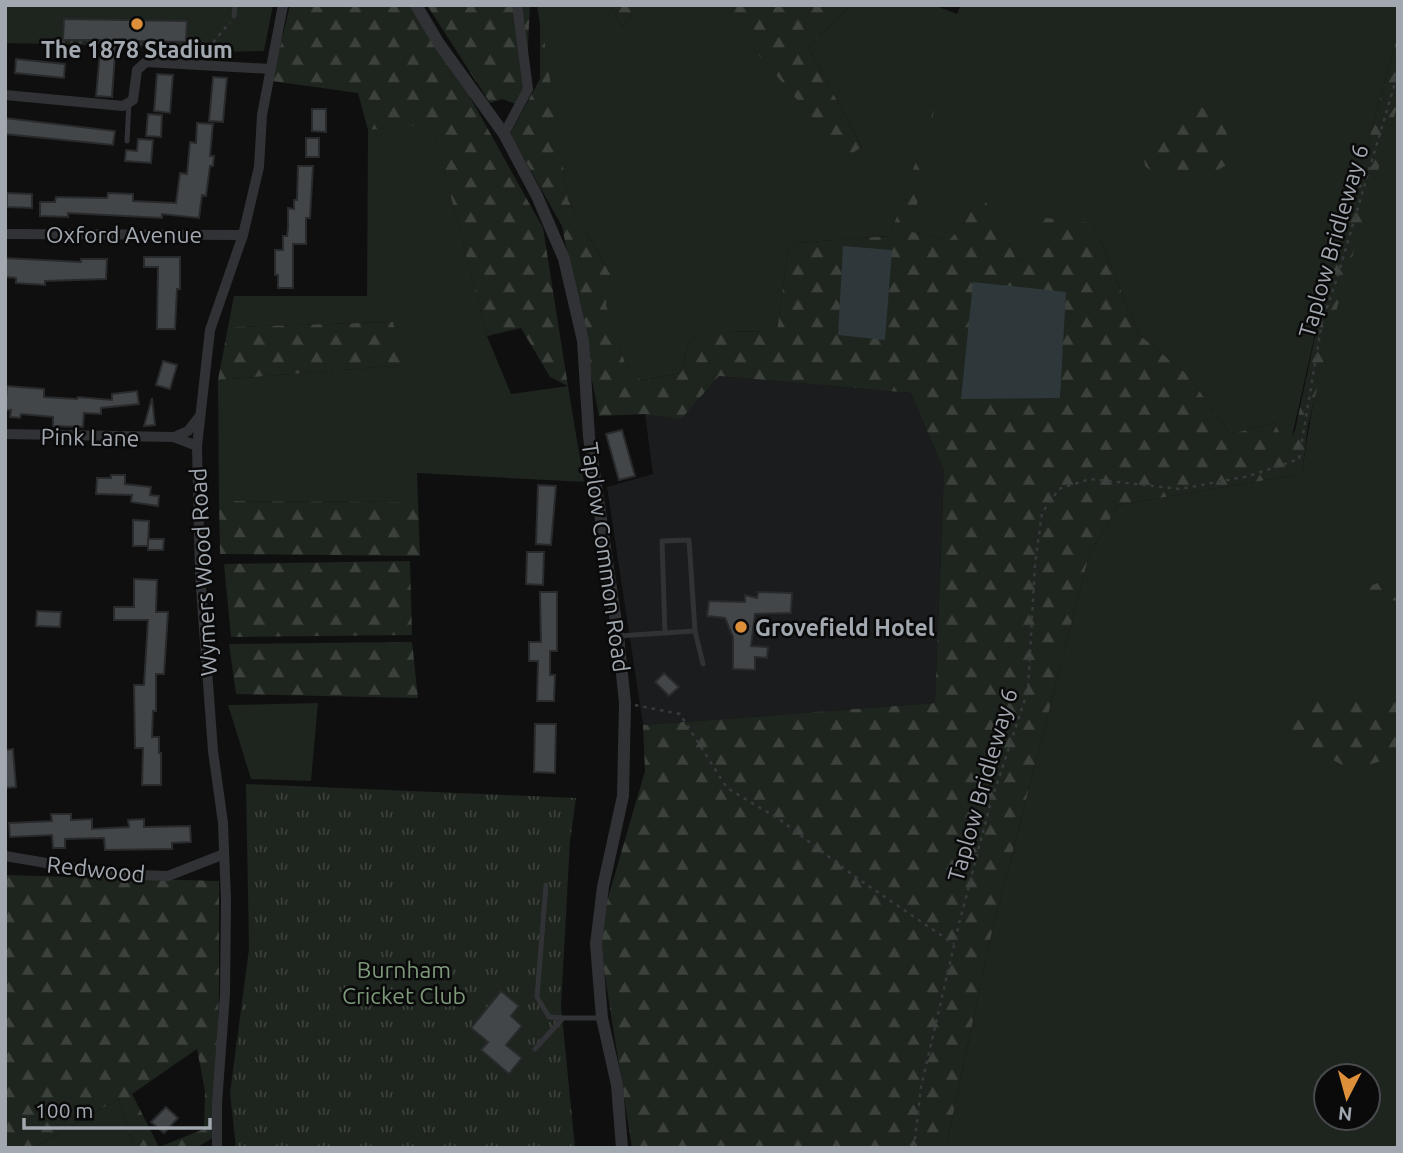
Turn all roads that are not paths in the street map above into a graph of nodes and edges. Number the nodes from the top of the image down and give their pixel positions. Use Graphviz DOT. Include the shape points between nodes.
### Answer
graph roads {
  1 [pos="235,5"];
  2 [pos="283,5"];
  3 [pos="416,5"];
  4 [pos="517,5"];
  5 [pos="234,16"];
  6 [pos="270,69"];
  7 [pos="5,95"];
  8 [pos="130,102"];
  9 [pos="504,134"];
  10 [pos="127,141"];
  11 [pos="5,234"];
  12 [pos="243,235"];
  13 [pos="199,417"];
  14 [pos="5,434"];
  15 [pos="174,437"];
  16 [pos="197,446"];
  17 [pos="695,631"];
  18 [pos="664,633"];
  19 [pos="618,636"];
  20 [pos="703,664"];
  21 [pos="225,854"];
  22 [pos="5,856"];
  23 [pos="546,885"];
  24 [pos="563,1018"];
  25 [pos="602,1018"];
  26 [pos="535,1049"];
  27 [pos="217,1148"];
  28 [pos="622,1148"];
  1 -- 5 [label="lane"];
  2 -- 6 [label="street, Wymers Wood Road"];
  3 -- 9 [label="street, Taplow Common Road"];
  4 -- 9 [label="street" via="528,89"];
  6 -- 8 [label="street" via="146,62 137,70"];
  6 -- 12 [label="street, Wymers Wood Road" via="259,167"];
  7 -- 8 [label="street" via="123,106"];
  8 -- 10 [label="lane"];
  9 -- 19 [label="street, Taplow Common Road" via="564,259 583,341 589,437"];
  11 -- 12 [label="street, Oxford Avenue"];
  12 -- 13 [label="street, Wymers Wood Road" via="210,331"];
  13 -- 15 [label="street" via="188,431"];
  13 -- 16 [label="street, Wymers Wood Road"];
  14 -- 15 [label="street, Pink Lane"];
  15 -- 16 [label="street, Pink Lane"];
  16 -- 21 [label="street, Wymers Wood Road" via="201,588"];
  17 -- 18 [label="lane"];
  17 -- 18 [label="lane" via="689,540 663,541"];
  17 -- 20 [label="lane"];
  18 -- 19 [label="lane"];
  19 -- 25 [label="street, Taplow Common Road" via="625,703 623,796 596,944"];
  21 -- 22 [label="street, Redwood" via="168,876 111,874"];
  21 -- 27 [label="street, Wymers Wood Road" via="225,994"];
  23 -- 24 [label="lane" via="537,997 549,1017"];
  24 -- 25 [label="lane"];
  24 -- 26 [label="lane"];
  25 -- 28 [label="street, Taplow Common Road" via="617,1086"];
}
